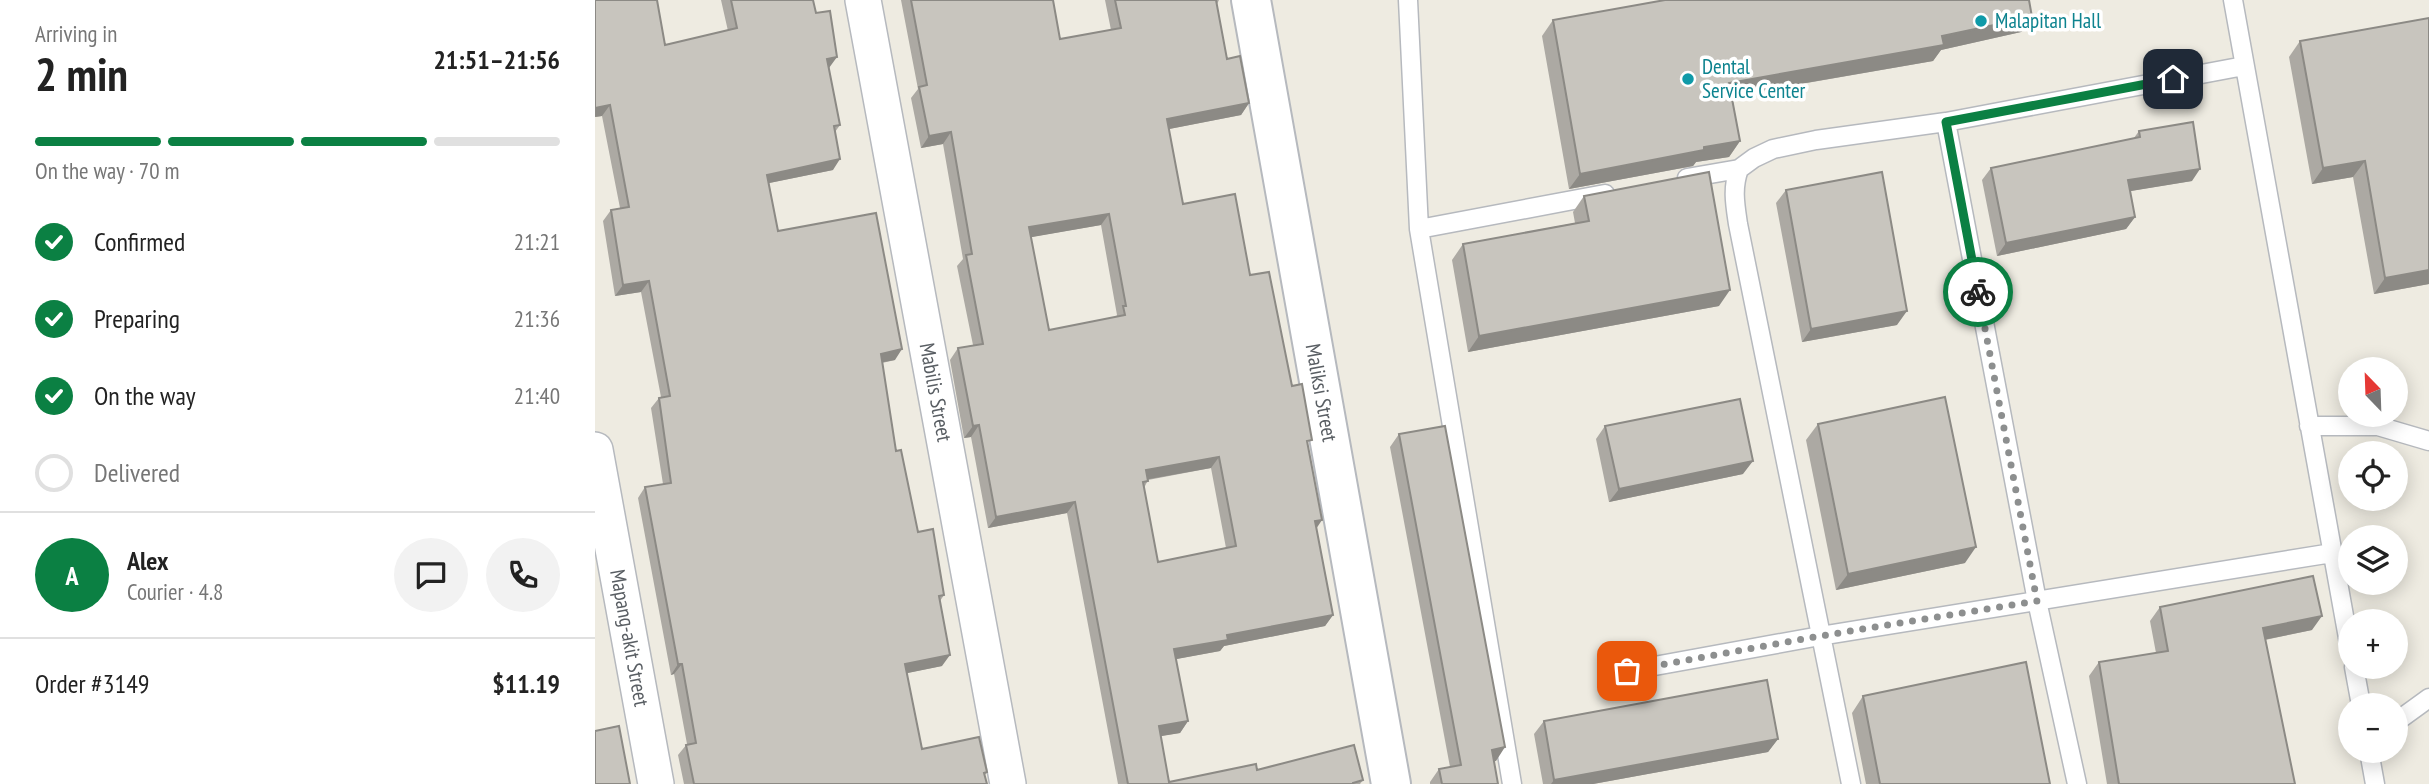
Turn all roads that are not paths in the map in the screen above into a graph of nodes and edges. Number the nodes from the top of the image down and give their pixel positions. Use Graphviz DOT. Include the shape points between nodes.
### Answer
graph roads {
  1 [pos="863,0"];
  2 [pos="1251,0"];
  3 [pos="1408,0"];
  4 [pos="2233,0"];
  5 [pos="2244,66"];
  6 [pos="1946,122"];
  7 [pos="1739,169"];
  8 [pos="1673,181"];
  9 [pos="1619,191"];
  10 [pos="1419,229"];
  11 [pos="2309,426"];
  12 [pos="2429,441"];
  13 [pos="595,450"];
  14 [pos="2332,553"];
  15 [pos="2037,601"];
  16 [pos="2342,609"];
  17 [pos="1820,636"];
  18 [pos="1627,671"];
  19 [pos="2429,698"];
  20 [pos="2408,713"];
  21 [pos="2371,763"];
  22 [pos="656,784"];
  23 [pos="1008,784"];
  24 [pos="1391,784"];
  25 [pos="1512,784"];
  26 [pos="1851,784"];
  27 [pos="2077,784"];
  28 [pos="2375,784"];
  1 -- 23 [label="street, Mabilis Street"];
  2 -- 24 [label="street, Maliksi Street"];
  3 -- 10 [label="lane"];
  4 -- 5 [label="lane"];
  5 -- 6 [label="lane"];
  5 -- 11 [label="lane"];
  6 -- 7 [label="lane" via="1773,149"];
  6 -- 15 [label="lane"];
  7 -- 8 [label="lane"];
  7 -- 17 [label="lane" via="1734,181 1736,211"];
  9 -- 10 [label="lane"];
  10 -- 25 [label="lane"];
  11 -- 12 [label="lane" via="2378,426"];
  11 -- 14 [label="lane"];
  13 -- 22 [label="street, Mapang-akit Street"];
  14 -- 15 [label="lane"];
  14 -- 16 [label="lane"];
  15 -- 17 [label="lane"];
  15 -- 27 [label="lane"];
  17 -- 18 [label="lane"];
  17 -- 26 [label="lane"];
  19 -- 20 [label="lane"];
  21 -- 28 [label="lane"];
}
